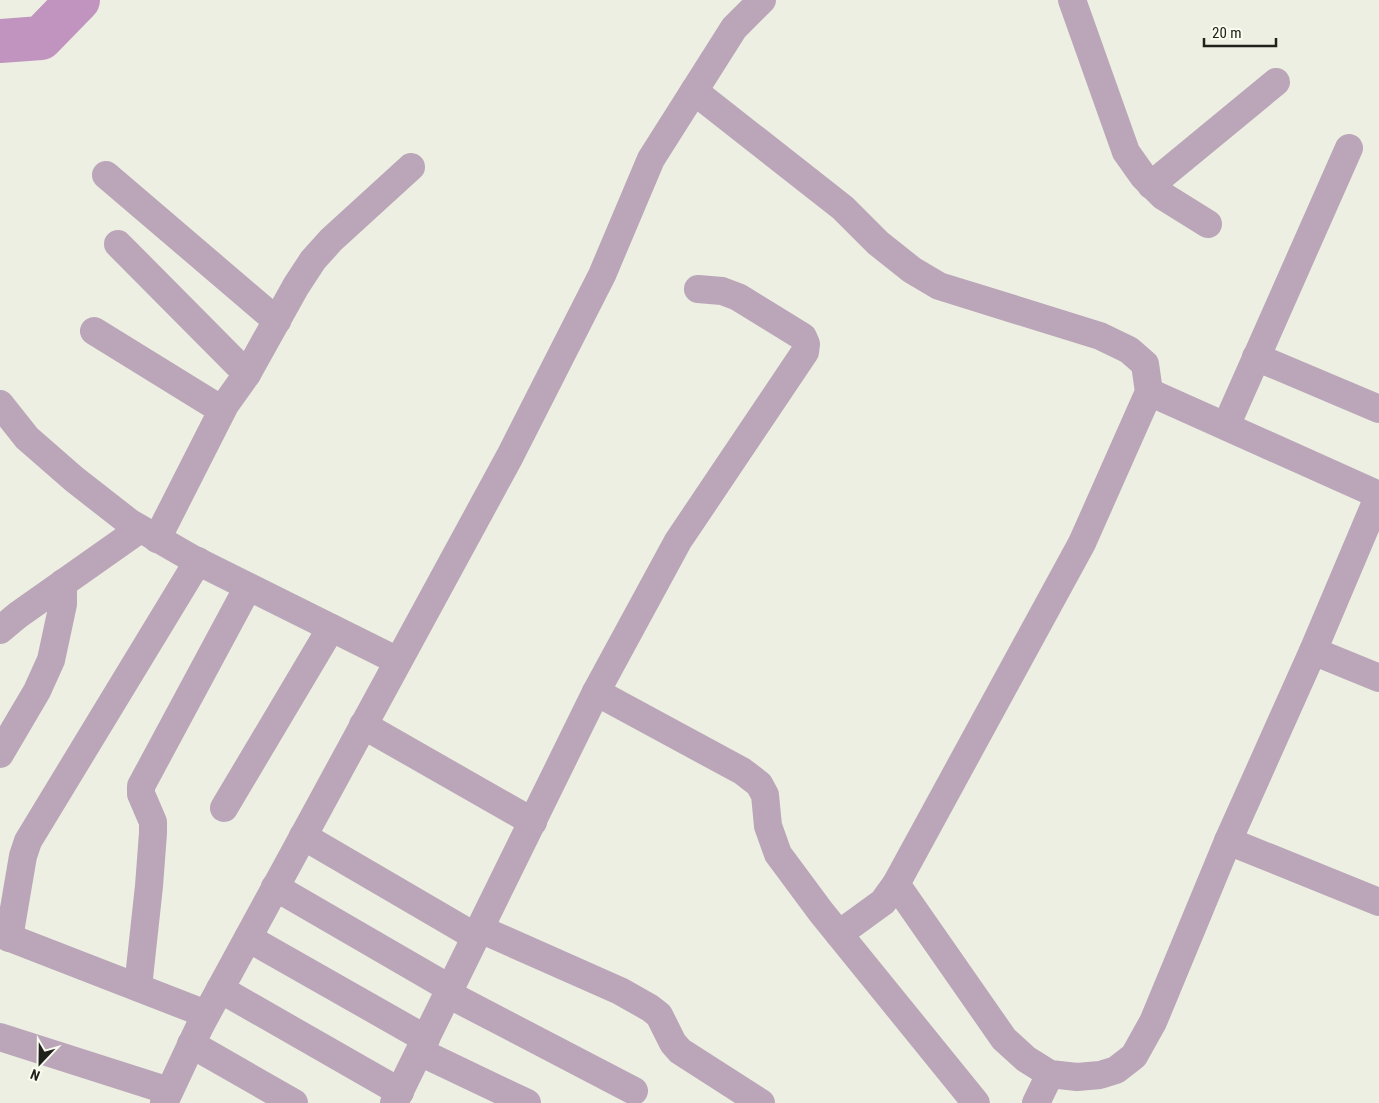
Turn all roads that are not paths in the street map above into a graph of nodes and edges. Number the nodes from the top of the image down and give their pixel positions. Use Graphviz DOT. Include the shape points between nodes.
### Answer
graph roads {
  1 [pos="762,0"];
  2 [pos="1072,0"];
  3 [pos="1276,82"];
  4 [pos="694,91"];
  5 [pos="1349,148"];
  6 [pos="411,167"];
  7 [pos="106,175"];
  8 [pos="1152,184"];
  9 [pos="1208,224"];
  10 [pos="118,244"];
  11 [pos="698,289"];
  12 [pos="277,321"];
  13 [pos="94,331"];
  14 [pos="1256,357"];
  15 [pos="247,374"];
  16 [pos="1149,392"];
  17 [pos="0,404"];
  18 [pos="1379,409"];
  19 [pos="222,410"];
  20 [pos="1226,426"];
  21 [pos="1379,495"];
  22 [pos="149,534"];
  23 [pos="198,561"];
  24 [pos="63,583"];
  25 [pos="248,587"];
  26 [pos="331,628"];
  27 [pos="0,630"];
  28 [pos="1313,651"];
  29 [pos="398,660"];
  30 [pos="1379,678"];
  31 [pos="596,692"];
  32 [pos="363,725"];
  33 [pos="0,754"];
  34 [pos="224,808"];
  35 [pos="532,822"];
  36 [pos="303,836"];
  37 [pos="1228,841"];
  38 [pos="275,887"];
  39 [pos="889,893"];
  40 [pos="1379,902"];
  41 [pos="844,930"];
  42 [pos="478,933"];
  43 [pos="4,936"];
  44 [pos="248,938"];
  45 [pos="138,987"];
  46 [pos="220,989"];
  47 [pos="450,991"];
  48 [pos="206,1014"];
  49 [pos="0,1037"];
  50 [pos="191,1044"];
  51 [pos="423,1046"];
  52 [pos="1050,1074"];
  53 [pos="634,1090"];
  54 [pos="166,1097"];
  55 [pos="397,1098"];
  56 [pos="294,1103"];
  57 [pos="527,1103"];
  58 [pos="761,1103"];
  59 [pos="976,1103"];
  60 [pos="1036,1103"];
  1 -- 4 [label="street" via="734,28"];
  2 -- 8 [label="street" via="1126,152"];
  3 -- 8 [label="street"];
  4 -- 16 [label="street" via="843,208 878,243 912,270 939,286 1100,336 1129,350 1145,364"];
  4 -- 29 [label="street" via="651,159 602,275 510,456"];
  5 -- 14 [label="street"];
  6 -- 12 [label="street" via="331,240 309,266"];
  7 -- 12 [label="street"];
  8 -- 9 [label="street" via="1163,196"];
  10 -- 15 [label="street"];
  11 -- 31 [label="street" via="722,291 738,297 803,337 805,352 678,542"];
  12 -- 15 [label="street"];
  13 -- 19 [label="street"];
  14 -- 18 [label="street"];
  14 -- 20 [label="street"];
  15 -- 19 [label="street"];
  16 -- 20 [label="street"];
  16 -- 39 [label="street" via="1082,543"];
  17 -- 22 [label="street" via="27,438 74,479"];
  19 -- 22 [label="street"];
  20 -- 21 [label="street"];
  21 -- 28 [label="street"];
  22 -- 23 [label="street"];
  22 -- 24 [label="street"];
  23 -- 25 [label="street"];
  23 -- 43 [label="street" via="28,841"];
  24 -- 27 [label="street"];
  24 -- 33 [label="street" via="64,604 51,660"];
  25 -- 26 [label="street"];
  25 -- 45 [label="street" via="141,786 153,822 153,833"];
  26 -- 29 [label="street"];
  26 -- 34 [label="street"];
  28 -- 30 [label="street"];
  28 -- 37 [label="street"];
  29 -- 32 [label="street"];
  31 -- 35 [label="street"];
  31 -- 41 [label="street" via="742,771 759,784 765,795 768,826 778,854"];
  32 -- 35 [label="street"];
  32 -- 36 [label="street"];
  35 -- 42 [label="street"];
  36 -- 38 [label="street"];
  36 -- 42 [label="street"];
  37 -- 40 [label="street"];
  37 -- 52 [label="street" via="1153,1022 1134,1056 1116,1070 1100,1075"];
  38 -- 44 [label="street"];
  38 -- 47 [label="street"];
  39 -- 41 [label="street"];
  39 -- 52 [label="street" via="1004,1039 1026,1059"];
  41 -- 59 [label="street"];
  42 -- 47 [label="street"];
  42 -- 58 [label="street" via="620,991 650,1008 659,1015 680,1051"];
  43 -- 45 [label="street"];
  44 -- 46 [label="street"];
  44 -- 51 [label="street"];
  45 -- 48 [label="street"];
  46 -- 48 [label="street"];
  46 -- 55 [label="street"];
  47 -- 51 [label="street"];
  47 -- 53 [label="street"];
  48 -- 50 [label="street"];
  49 -- 54 [label="street"];
  50 -- 54 [label="street"];
  50 -- 56 [label="street"];
  51 -- 55 [label="street"];
  51 -- 57 [label="street"];
  52 -- 60 [label="street"];
}
